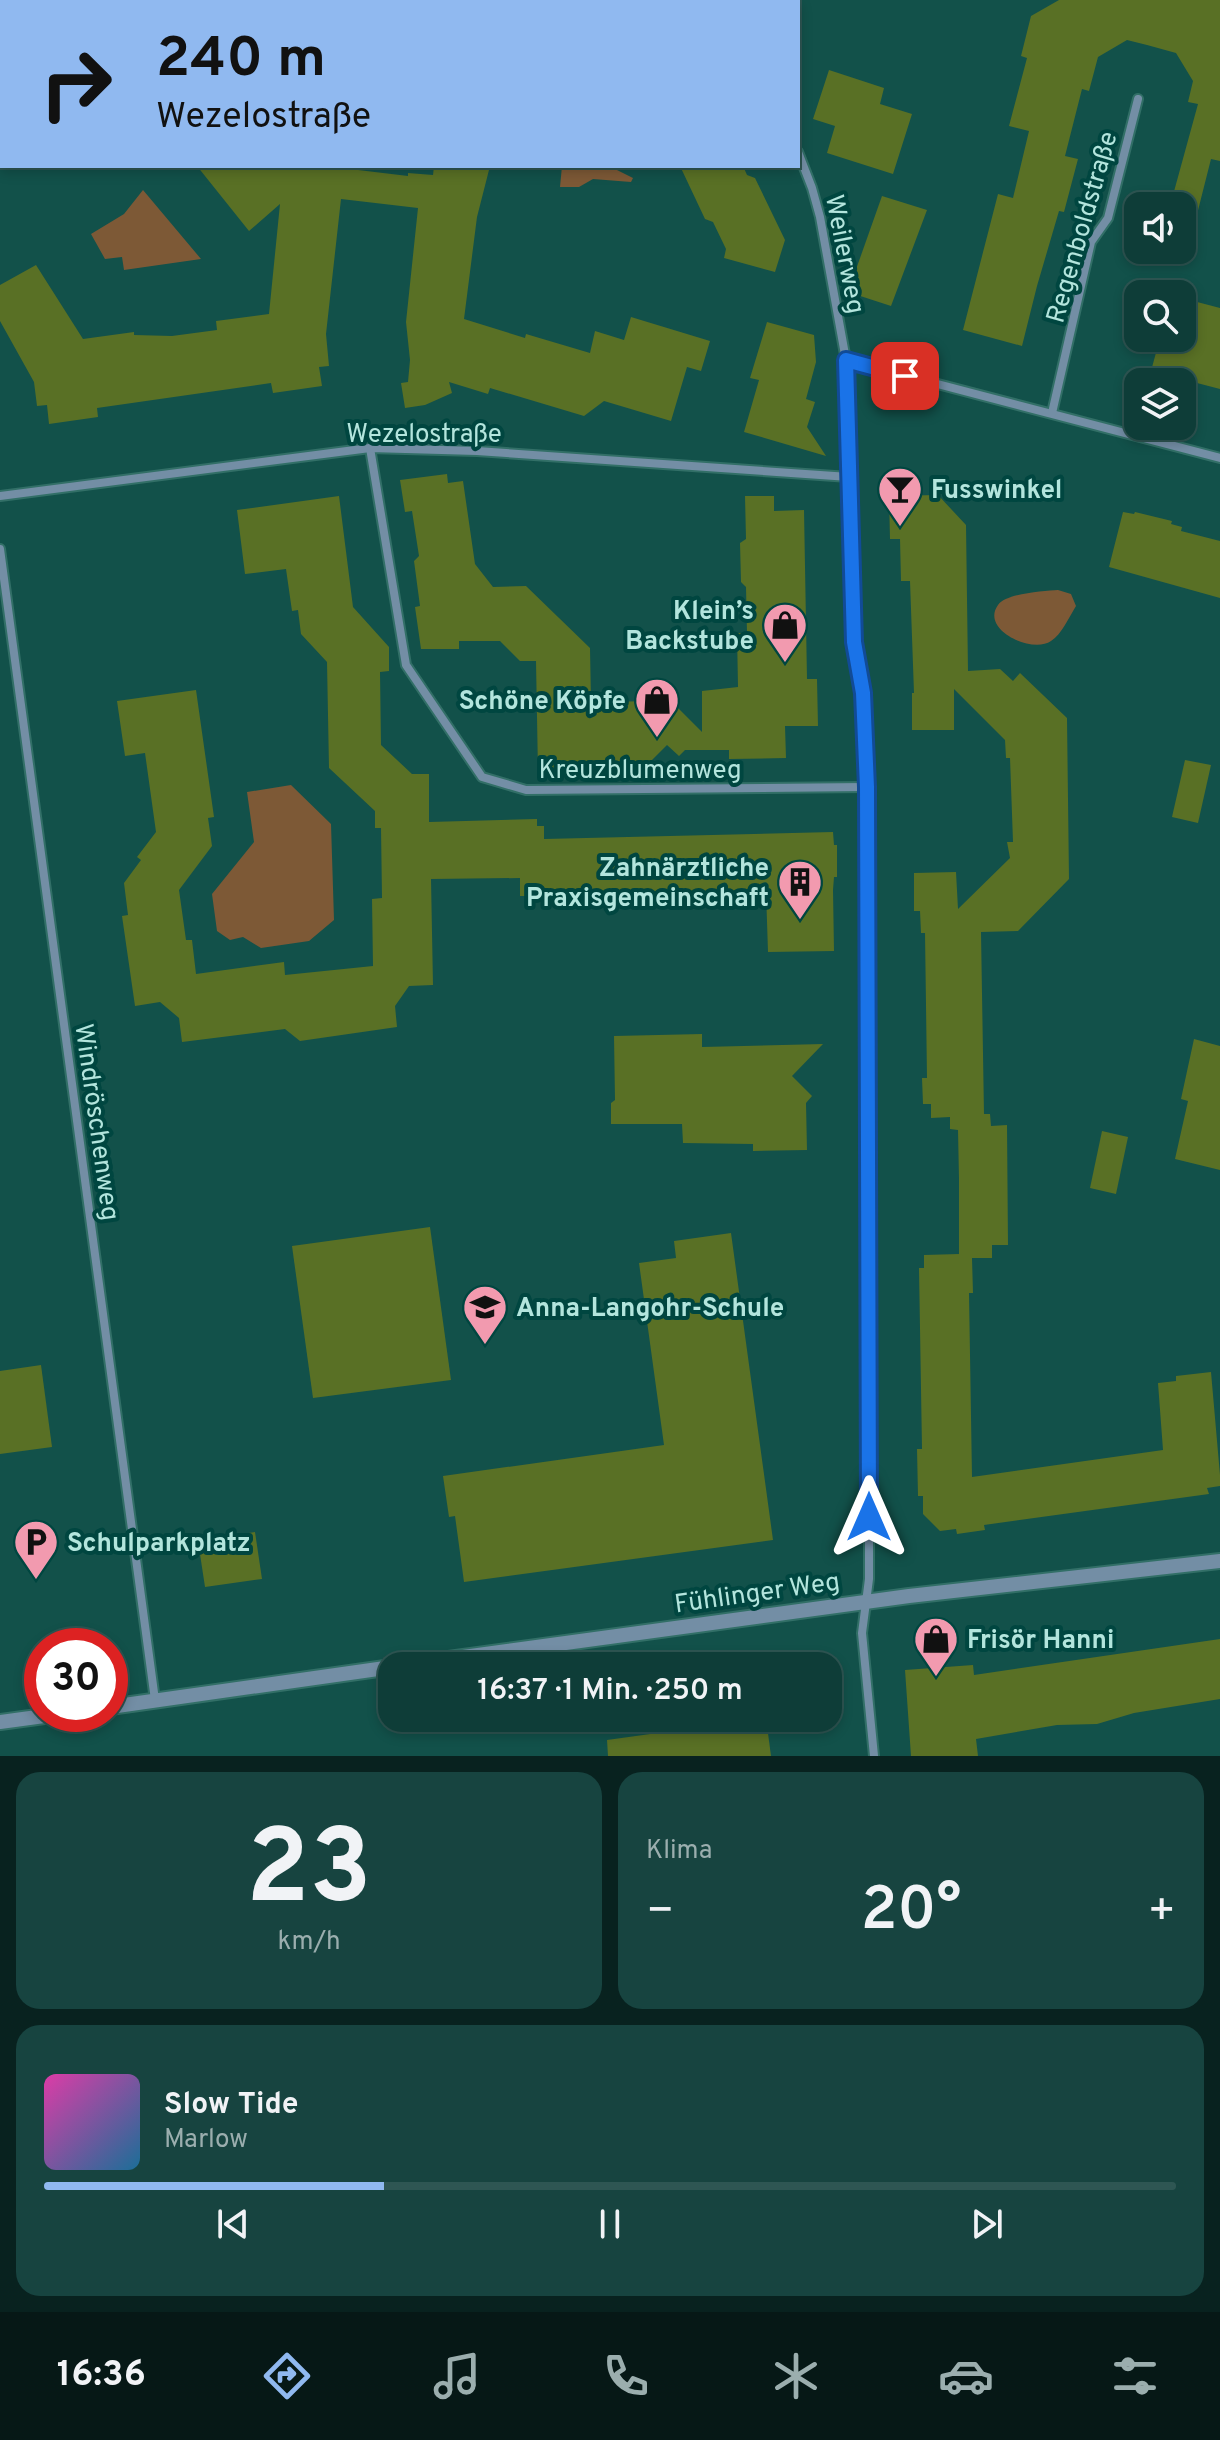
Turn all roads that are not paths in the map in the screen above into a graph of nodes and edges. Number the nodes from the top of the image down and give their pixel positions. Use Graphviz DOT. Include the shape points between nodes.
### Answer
graph roads {
  1 [pos="1138,99"];
  2 [pos="800,157"];
  3 [pos="846,360"];
  4 [pos="1052,413"];
  5 [pos="370,448"];
  6 [pos="1220,458"];
  7 [pos="849,477"];
  8 [pos="0,496"];
  9 [pos="0,549"];
  10 [pos="867,787"];
  11 [pos="1220,1561"];
  12 [pos="864,1602"];
  13 [pos="497,1652"];
  14 [pos="378,1668"];
  15 [pos="155,1700"];
  16 [pos="128,1704"];
  17 [pos="24,1719"];
  18 [pos="0,1722"];
  19 [pos="874,1756"];
  1 -- 4 [label="street, Regenboldstraße" via="1108,218 1091,242"];
  2 -- 3 [label="street, Weilerweg" via="820,217"];
  3 -- 4 [label="street"];
  3 -- 7 [label="street, Weilerweg"];
  4 -- 6 [label="street"];
  5 -- 7 [label="street, Wezelostraße"];
  5 -- 8 [label="street, Wezelostraße"];
  5 -- 10 [label="street, Kreuzblumenweg" via="406,665 482,777 526,790"];
  7 -- 10 [label="street, Weilerweg" via="854,642 863,693"];
  9 -- 15 [label="street, Windröschenweg"];
  10 -- 12 [label="street, Weilerweg" via="869,1579"];
  11 -- 12 [label="street, Fühlinger Weg"];
  12 -- 13 [label="street, Fühlinger Weg"];
  12 -- 19 [label="street, Weilerweg" via="862,1633"];
  14 -- 15 [label="street, Fühlinger Weg"];
  15 -- 16 [label="street, Fühlinger Weg"];
  17 -- 18 [label="street"];
}
